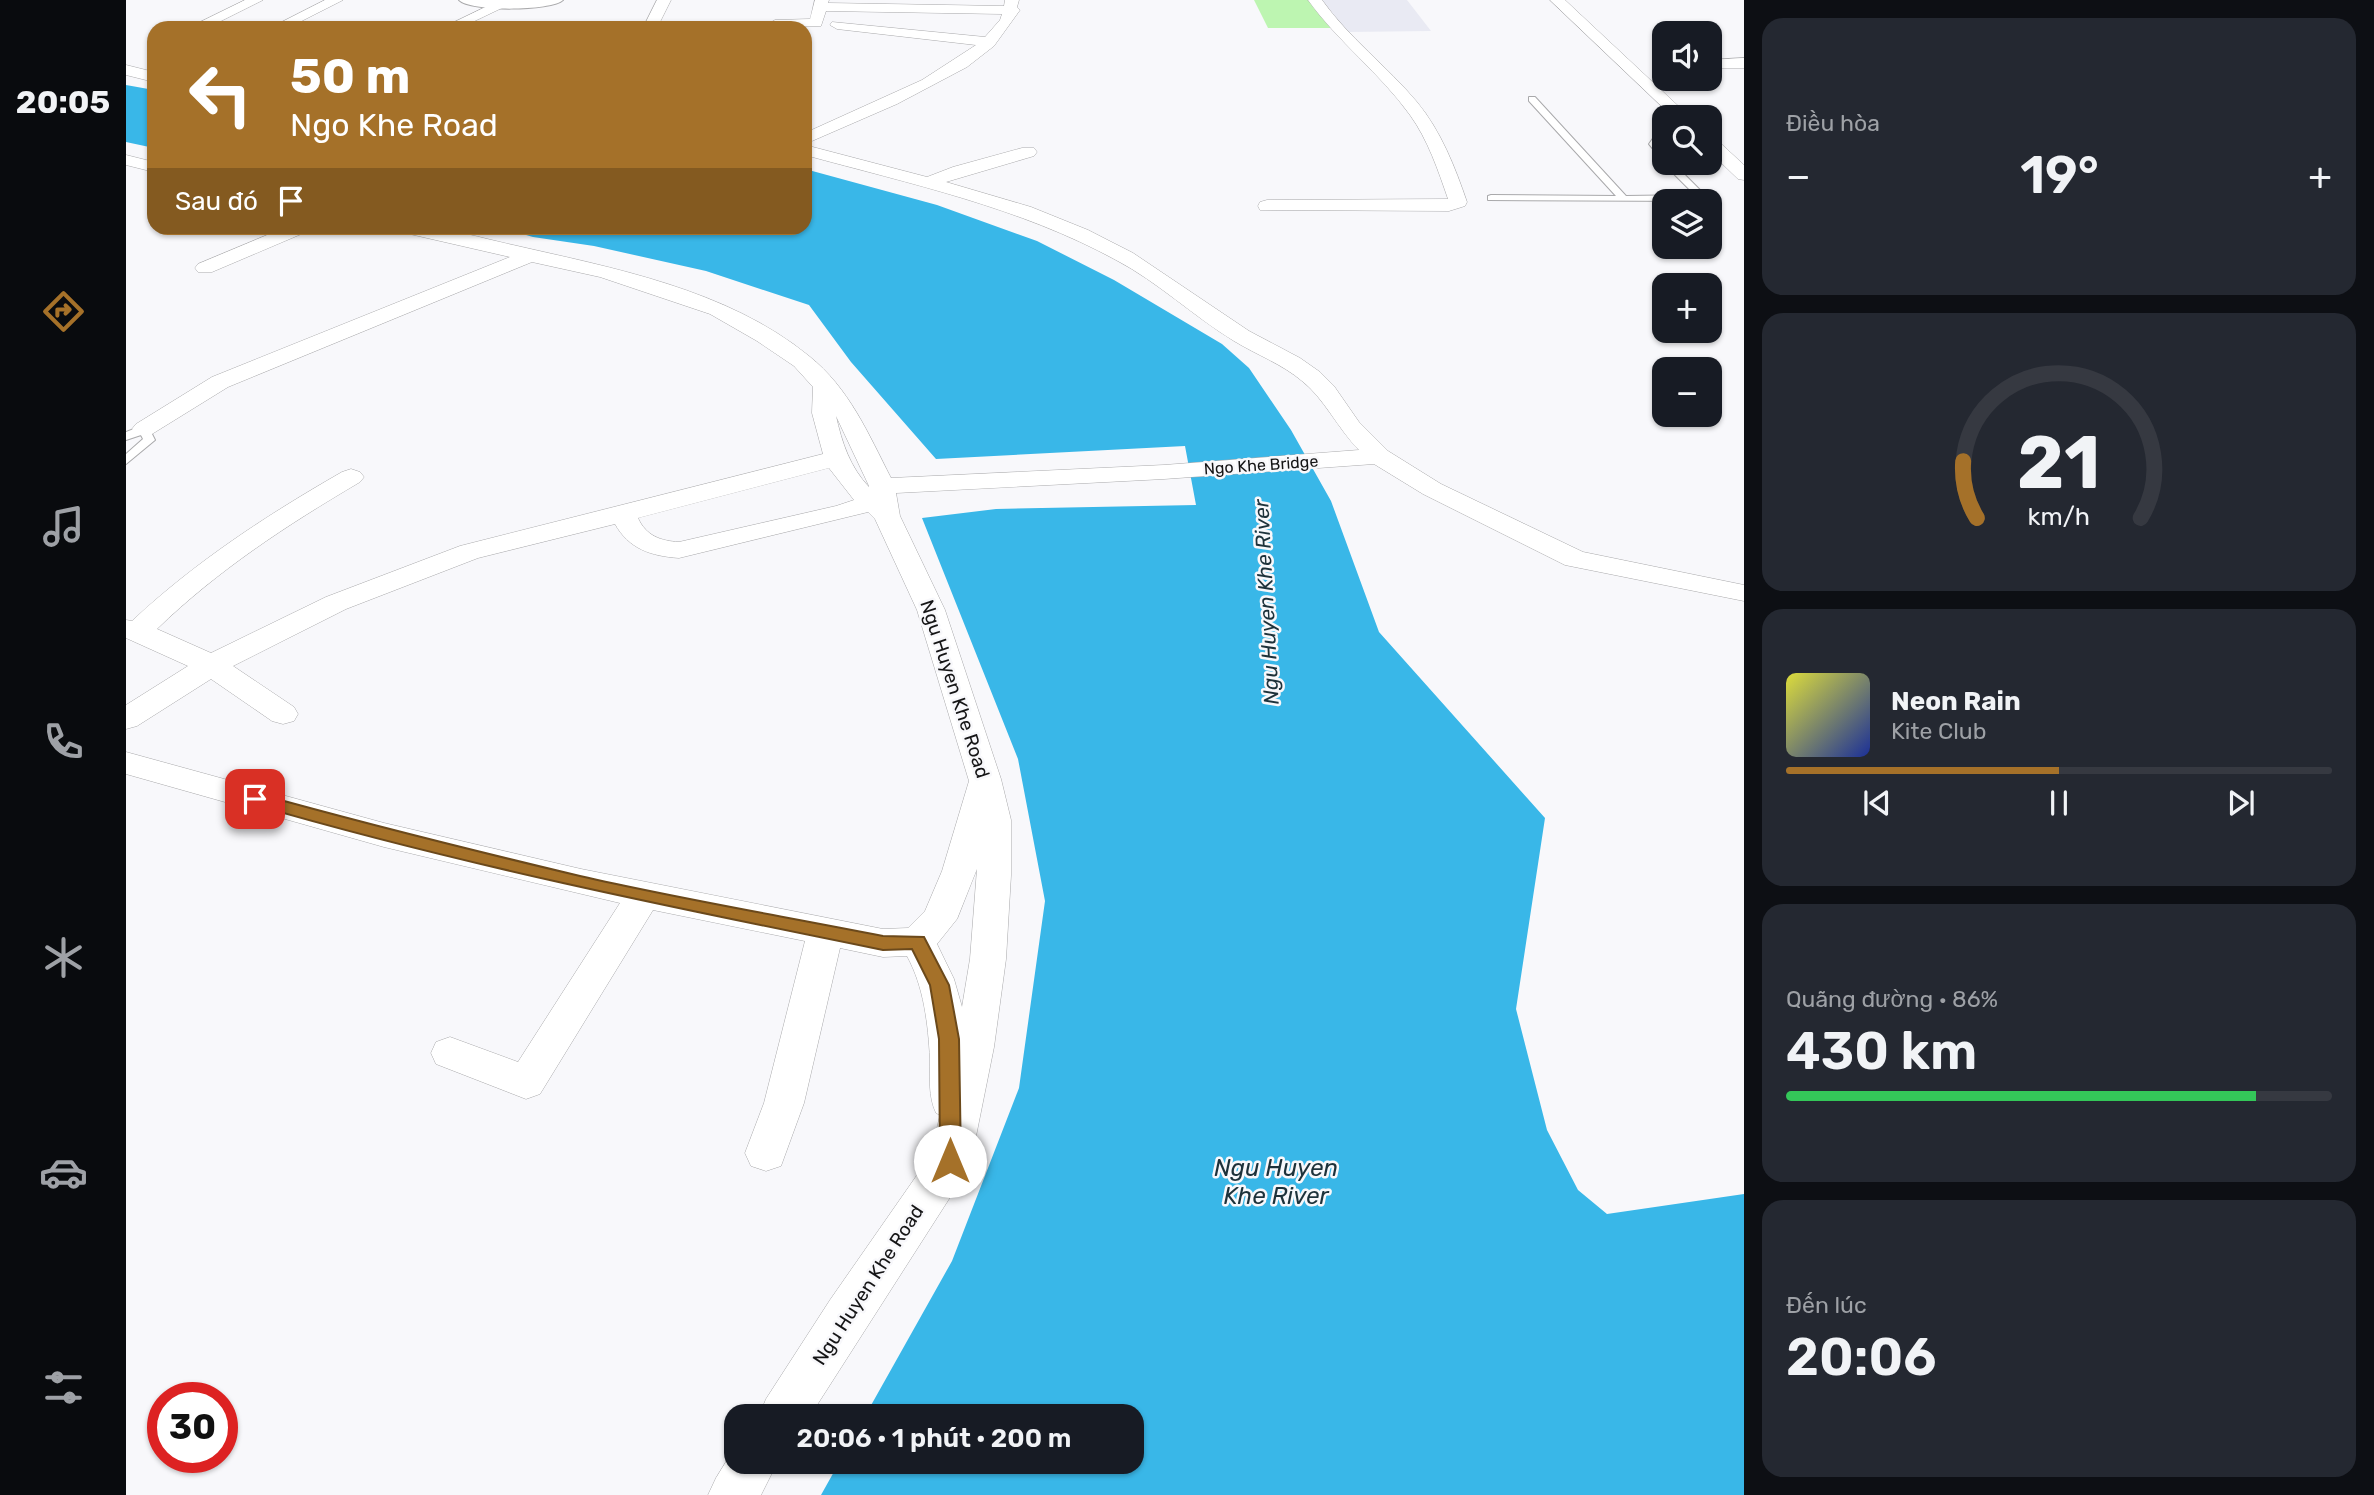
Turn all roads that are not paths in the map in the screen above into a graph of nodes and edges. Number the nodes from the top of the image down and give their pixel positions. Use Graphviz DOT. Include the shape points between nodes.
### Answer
graph roads {
  1 [pos="256,0"];
  2 [pos="336,0"];
  3 [pos="467,0"];
  4 [pos="555,0"];
  5 [pos="664,0"];
  6 [pos="1315,0"];
  7 [pos="1558,0"];
  8 [pos="499,4"];
  9 [pos="821,4"];
  10 [pos="1013,5"];
  11 [pos="210,21"];
  12 [pos="292,21"];
  13 [pos="464,21"];
  14 [pos="654,21"];
  15 [pos="812,23"];
  16 [pos="817,23"];
  17 [pos="989,42"];
  18 [pos="1744,63"];
  19 [pos="126,70"];
  20 [pos="1722,74"];
  21 [pos="147,75"];
  22 [pos="1532,99"];
  23 [pos="1669,105"];
  24 [pos="812,136"];
  25 [pos="812,152"];
  26 [pos="1028,152"];
  27 [pos="1722,154"];
  28 [pos="126,160"];
  29 [pos="147,165"];
  30 [pos="1680,175"];
  31 [pos="1744,175"];
  32 [pos="929,183"];
  33 [pos="1491,198"];
  34 [pos="1623,199"];
  35 [pos="1267,206"];
  36 [pos="283,235"];
  37 [pos="440,235"];
  38 [pos="531,255"];
  39 [pos="205,268"];
  40 [pos="825,386"];
  41 [pos="135,433"];
  42 [pos="1369,457"];
  43 [pos="834,458"];
  44 [pos="126,460"];
  45 [pos="351,477"];
  46 [pos="880,501"];
  47 [pos="624,514"];
  48 [pos="1744,593"];
  49 [pos="132,630"];
  50 [pos="211,664"];
  51 [pos="283,714"];
  52 [pos="126,719"];
  53 [pos="126,763"];
  54 [pos="985,779"];
  55 [pos="644,895"];
  56 [pos="826,932"];
  57 [pos="917,942"];
  58 [pos="450,1053"];
  59 [pos="766,1153"];
  60 [pos="950,1161"];
  61 [pos="791,1404"];
  62 [pos="746,1474"];
  63 [pos="733,1495"];
  1 -- 11 [label="street"];
  2 -- 12 [label="street"];
  3 -- 8 [label="street"];
  4 -- 8 [label="street"];
  5 -- 14 [label="street"];
  6 -- 35 [label="street" via="1412,105 1458,202"];
  7 -- 23 [label="street"];
  8 -- 13 [label="street"];
  9 -- 10 [label="street"];
  9 -- 16 [label="street"];
  10 -- 17 [label="street"];
  15 -- 16 [label="street"];
  16 -- 17 [label="street"];
  17 -- 24 [label="street" via="940,78"];
  18 -- 20 [label="street"];
  19 -- 21 [label="street"];
  22 -- 34 [label="lane"];
  25 -- 32 [label="street"];
  26 -- 32 [label="street"];
  27 -- 31 [label="street"];
  28 -- 29 [label="street"];
  30 -- 34 [label="lane" via="1701,196"];
  32 -- 42 [label="street" via="1024,211 1125,257 1241,336 1312,377"];
  33 -- 34 [label="lane"];
  36 -- 39 [label="street"];
  37 -- 38 [label="street, Ngu Huyen Khe Road"];
  38 -- 40 [label="street, Ngu Huyen Khe Road" via="606,272 718,310 802,361"];
  38 -- 41 [label="street" via="220,382"];
  40 -- 43 [label="street" via="821,403"];
  40 -- 46 [label="street, Ngu Huyen Khe Road" via="843,406"];
  41 -- 44 [label="lane" via="149,440"];
  42 -- 46 [label="street, Ngo Khe Bridge"];
  42 -- 48 [label="street" via="1575,559"];
  43 -- 46 [label="street" via="857,492"];
  43 -- 47 [label="street"];
  45 -- 49 [label="street" via="248,540"];
  46 -- 47 [label="street, Ngo Khe Bridge" via="679,550 662,550 641,541 627,527"];
  46 -- 54 [label="street, Ngu Huyen Khe Road" via="931,610"];
  47 -- 50 [label="street" via="469,552 336,603"];
  49 -- 50 [label="street"];
  50 -- 51 [label="street"];
  50 -- 52 [label="street"];
  53 -- 55 [label="street" via="384,835"];
  54 -- 57 [label="street" via="959,871 939,919"];
  54 -- 60 [label="street, Ngu Huyen Khe Road" via="994,820 988,959"];
  55 -- 56 [label="street"];
  55 -- 58 [label="street" via="526,1082"];
  56 -- 57 [label="street" via="883,943"];
  56 -- 59 [label="street" via="784,1102"];
  57 -- 60 [label="street" via="940,985 949,1039"];
  60 -- 61 [label="street, Ngu Huyen Khe Road"];
  62 -- 63 [label="street"];
}
